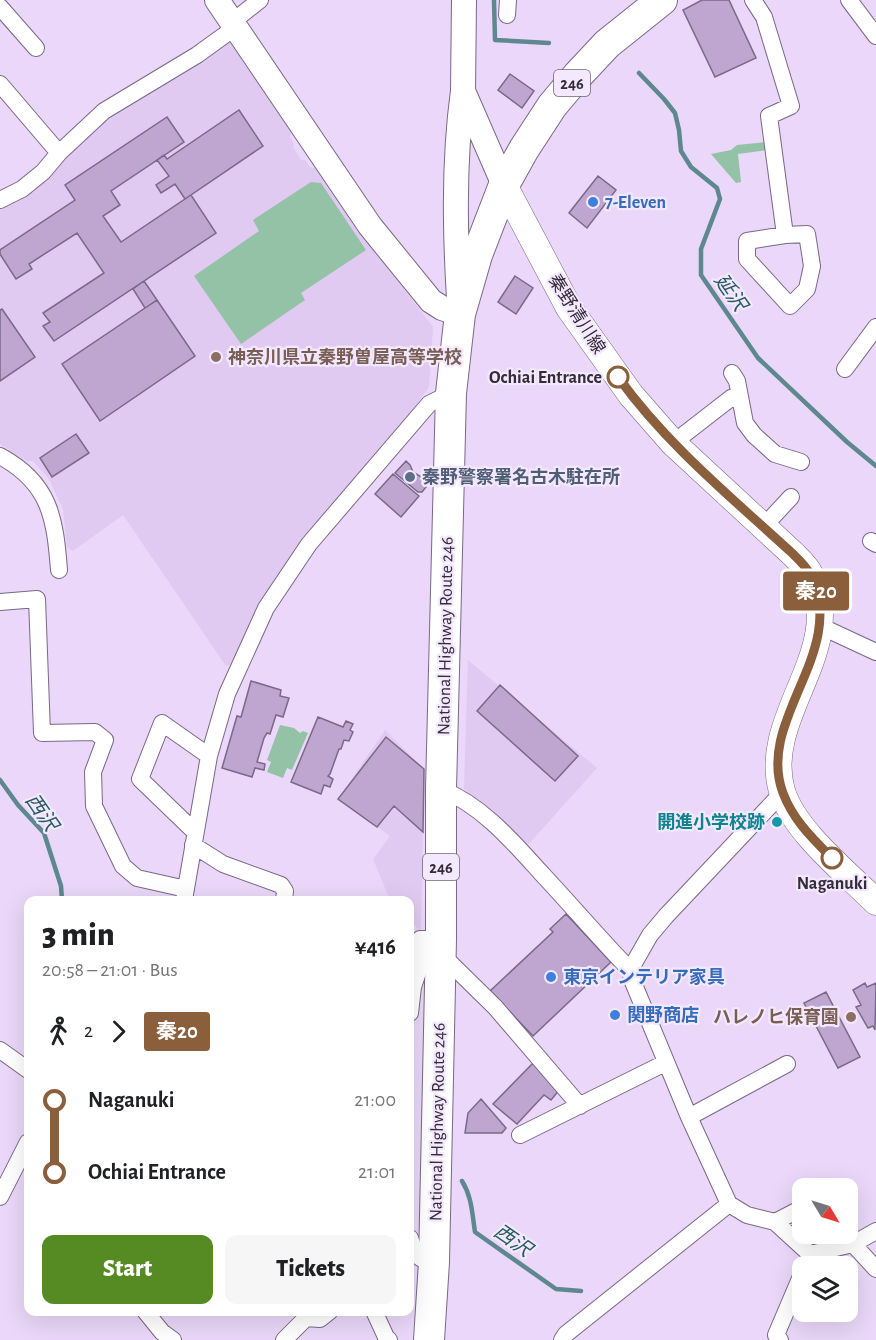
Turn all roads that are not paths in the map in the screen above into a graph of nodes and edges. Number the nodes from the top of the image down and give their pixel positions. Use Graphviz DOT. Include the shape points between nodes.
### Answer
graph roads {
  1 [pos="217,0"];
  2 [pos="260,0"];
  3 [pos="464,0"];
  4 [pos="662,0"];
  5 [pos="753,0"];
  6 [pos="849,0"];
  7 [pos="0,7"];
  8 [pos="234,24"];
  9 [pos="876,36"];
  10 [pos="36,48"];
  11 [pos="0,84"];
  12 [pos="463,91"];
  13 [pos="59,153"];
  14 [pos="504,185"];
  15 [pos="0,200"];
  16 [pos="785,235"];
  17 [pos="460,314"];
  18 [pos="876,327"];
  19 [pos="845,369"];
  20 [pos="732,374"];
  21 [pos="451,393"];
  22 [pos="739,395"];
  23 [pos="673,443"];
  24 [pos="0,456"];
  25 [pos="801,462"];
  26 [pos="791,497"];
  27 [pos="764,526"];
  28 [pos="59,570"];
  29 [pos="0,602"];
  30 [pos="820,626"];
  31 [pos="876,652"];
  32 [pos="209,756"];
  33 [pos="441,789"];
  34 [pos="783,792"];
  35 [pos="194,839"];
  36 [pos="185,895"];
  37 [pos="284,896"];
  38 [pos="876,902"];
  39 [pos="440,946"];
  40 [pos="630,970"];
  41 [pos="414,982"];
  42 [pos="0,1050"];
  43 [pos="665,1063"];
  44 [pos="788,1064"];
  45 [pos="24,1067"];
  46 [pos="580,1106"];
  47 [pos="689,1117"];
  48 [pos="520,1135"];
  49 [pos="24,1150"];
  50 [pos="0,1197"];
  51 [pos="729,1204"];
  52 [pos="792,1213"];
  53 [pos="776,1222"];
  54 [pos="876,1231"];
  55 [pos="858,1241"];
  56 [pos="853,1244"];
  57 [pos="414,1250"];
  58 [pos="805,1256"];
  59 [pos="819,1256"];
  60 [pos="434,1262"];
  61 [pos="876,1269"];
  62 [pos="792,1296"];
  63 [pos="149,1316"];
  64 [pos="302,1316"];
  65 [pos="310,1316"];
  66 [pos="324,1316"];
  67 [pos="376,1316"];
  68 [pos="172,1340"];
  69 [pos="284,1340"];
  70 [pos="389,1340"];
  71 [pos="429,1340"];
  72 [pos="562,1340"];
  73 [pos="780,1340"];
  1 -- 8 [label="main road"];
  2 -- 8 [label="street"];
  3 -- 12 [label="main road"];
  4 -- 14 [label="highway, National Highway Route 246 / 246" via="607,44 578,75 533,134"];
  5 -- 16 [label="street" via="764,17 791,106 769,116"];
  6 -- 9 [label="street"];
  7 -- 10 [label="street"];
  8 -- 13 [label="street" via="197,55 104,111"];
  8 -- 17 [label="main road" via="398,262 431,301"];
  11 -- 13 [label="street"];
  12 -- 14 [label="main road"];
  12 -- 17 [label="main road" via="457,154"];
  13 -- 15 [label="street" via="44,172"];
  14 -- 17 [label="highway, National Highway Route 246 / 246"];
  14 -- 23 [label="main road, 秦野清川線" via="569,308 631,395"];
  16 -- 16 [label="street" via="807,234 812,266 807,289 790,306 747,259 747,241"];
  17 -- 21 [label="highway, National Highway Route 246 / 246"];
  18 -- 19 [label="street"];
  20 -- 22 [label="street"];
  21 -- 32 [label="street" via="429,404 309,544 266,608 227,694"];
  21 -- 33 [label="highway, National Highway Route 246 / 246"];
  22 -- 23 [label="street"];
  22 -- 25 [label="street" via="745,423 759,440 775,454"];
  23 -- 27 [label="main road, 秦野清川線"];
  24 -- 28 [label="street" via="24,471 39,487 52,515"];
  26 -- 27 [label="street"];
  27 -- 30 [label="main road, 秦野清川線" via="809,572 821,614"];
  29 -- 36 [label="street" via="37,599 42,733 95,732 105,740 93,772 94,807 123,866 136,878"];
  30 -- 31 [label="street"];
  30 -- 34 [label="main road, 秦野清川線" via="778,756"];
  32 -- 35 [label="street"];
  32 -- 35 [label="street" via="162,723 140,779"];
  33 -- 39 [label="highway, National Highway Route 246 / 246"];
  33 -- 40 [label="street" via="476,808 510,839"];
  34 -- 38 [label="main road, 秦野清川線" via="791,811 811,838"];
  34 -- 40 [label="street" via="666,916"];
  35 -- 36 [label="street"];
  35 -- 37 [label="street" via="223,864 280,885"];
  39 -- 41 [label="street" via="420,939"];
  39 -- 46 [label="street"];
  39 -- 60 [label="highway, National Highway Route 246 / 246"];
  40 -- 43 [label="street"];
  42 -- 45 [label="street"];
  43 -- 46 [label="street"];
  43 -- 47 [label="street"];
  44 -- 47 [label="street"];
  46 -- 48 [label="street"];
  47 -- 51 [label="street"];
  49 -- 50 [label="street"];
  51 -- 53 [label="street" via="747,1215"];
  51 -- 72 [label="street"];
  52 -- 53 [label="street"];
  53 -- 58 [label="street"];
  54 -- 55 [label="street"];
  56 -- 59 [label="street"];
  56 -- 61 [label="street"];
  57 -- 60 [label="street" via="421,1260"];
  60 -- 71 [label="highway, National Highway Route 246 / 246"];
  62 -- 73 [label="street" via="776,1335"];
  63 -- 68 [label="street"];
  64 -- 69 [label="street"];
  65 -- 66 [label="street"];
  67 -- 70 [label="street"];
}
